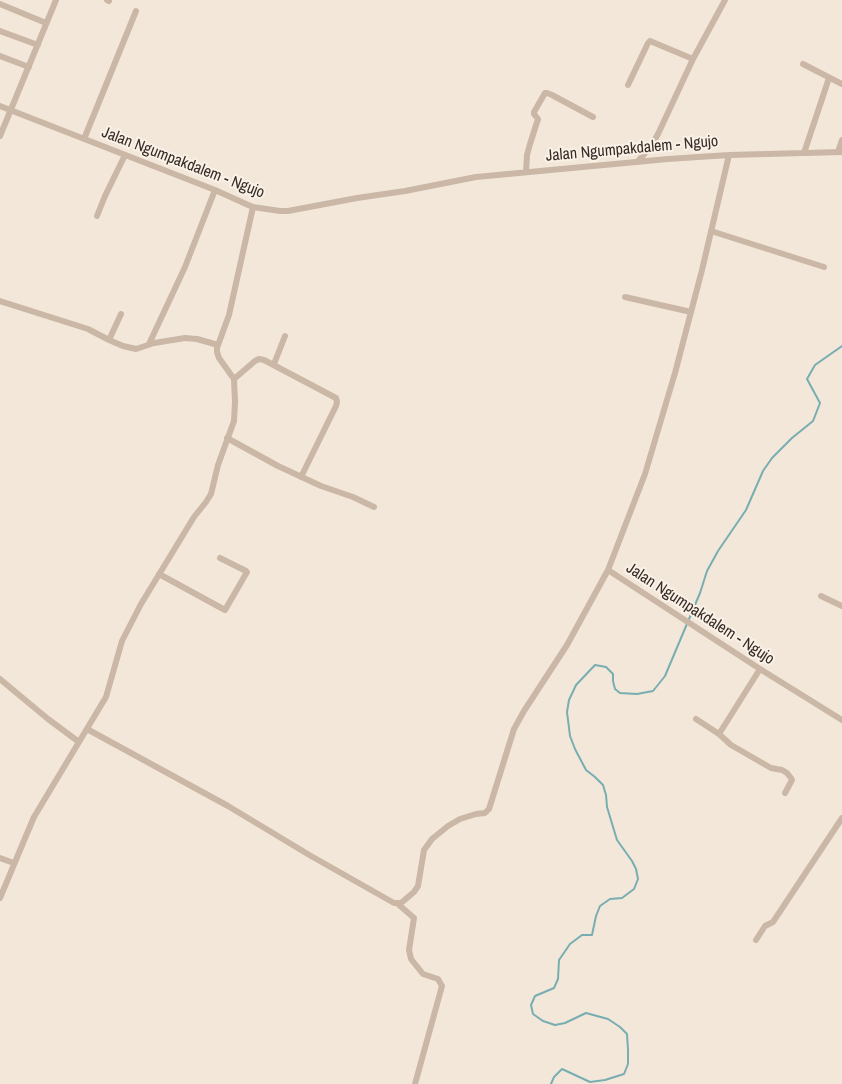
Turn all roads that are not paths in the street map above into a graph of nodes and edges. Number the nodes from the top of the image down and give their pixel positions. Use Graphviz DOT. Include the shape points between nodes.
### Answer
graph roads {
  1 [pos="56,0"];
  2 [pos="725,0"];
  3 [pos="0,4"];
  4 [pos="136,11"];
  5 [pos="46,23"];
  6 [pos="0,31"];
  7 [pos="38,45"];
  8 [pos="0,56"];
  9 [pos="693,58"];
  10 [pos="803,64"];
  11 [pos="28,67"];
  12 [pos="829,78"];
  13 [pos="842,84"];
  14 [pos="628,85"];
  15 [pos="0,106"];
  16 [pos="10,111"];
  17 [pos="593,116"];
  18 [pos="0,136"];
  19 [pos="84,139"];
  20 [pos="842,140"];
  21 [pos="840,152"];
  22 [pos="804,153"];
  23 [pos="125,155"];
  24 [pos="729,155"];
  25 [pos="638,161"];
  26 [pos="526,172"];
  27 [pos="215,190"];
  28 [pos="254,207"];
  29 [pos="97,216"];
  30 [pos="711,231"];
  31 [pos="824,267"];
  32 [pos="625,297"];
  33 [pos="0,301"];
  34 [pos="691,312"];
  35 [pos="122,314"];
  36 [pos="285,336"];
  37 [pos="109,340"];
  38 [pos="149,344"];
  39 [pos="218,345"];
  40 [pos="274,364"];
  41 [pos="234,379"];
  42 [pos="227,438"];
  43 [pos="301,477"];
  44 [pos="374,506"];
  45 [pos="220,558"];
  46 [pos="608,570"];
  47 [pos="159,574"];
  48 [pos="821,596"];
  49 [pos="842,606"];
  50 [pos="760,670"];
  51 [pos="0,680"];
  52 [pos="696,719"];
  53 [pos="842,720"];
  54 [pos="88,729"];
  55 [pos="718,734"];
  56 [pos="79,742"];
  57 [pos="785,792"];
  58 [pos="842,818"];
  59 [pos="0,858"];
  60 [pos="14,863"];
  61 [pos="0,898"];
  62 [pos="398,904"];
  63 [pos="756,940"];
  64 [pos="415,1084"];
  1 -- 5 [label="street"];
  2 -- 9 [label="street"];
  3 -- 5 [label="street"];
  4 -- 19 [label="street"];
  5 -- 7 [label="street"];
  6 -- 7 [label="street"];
  7 -- 11 [label="street"];
  8 -- 11 [label="street"];
  9 -- 14 [label="street" via="650,41"];
  9 -- 25 [label="street" via="658,134"];
  10 -- 12 [label="street"];
  11 -- 16 [label="street"];
  12 -- 13 [label="street"];
  12 -- 22 [label="street"];
  15 -- 16 [label="street, Jalan Ngumpakdalem - Ngujo"];
  16 -- 18 [label="street"];
  16 -- 19 [label="street, Jalan Ngumpakdalem - Ngujo"];
  17 -- 26 [label="street" via="545,93 534,112 538,119 528,150"];
  19 -- 23 [label="street, Jalan Ngumpakdalem - Ngujo"];
  20 -- 21 [label="street"];
  21 -- 22 [label="street"];
  22 -- 24 [label="street"];
  23 -- 27 [label="street, Jalan Ngumpakdalem - Ngujo"];
  23 -- 29 [label="street"];
  24 -- 25 [label="street, Jalan Ngumpakdalem - Ngujo"];
  24 -- 30 [label="street, Jalan Ngumpakdalem - Ngujo"];
  25 -- 26 [label="street, Jalan Ngumpakdalem - Ngujo"];
  26 -- 28 [label="street, Jalan Ngumpakdalem - Ngujo" via="476,177 288,211"];
  27 -- 28 [label="street, Jalan Ngumpakdalem - Ngujo"];
  27 -- 38 [label="street" via="185,267"];
  28 -- 39 [label="street" via="229,315"];
  30 -- 31 [label="street"];
  30 -- 34 [label="street, Jalan Ngumpakdalem - Ngujo"];
  32 -- 34 [label="street"];
  33 -- 37 [label="street" via="88,329"];
  34 -- 46 [label="street, Jalan Ngumpakdalem - Ngujo" via="645,474"];
  35 -- 37 [label="street"];
  36 -- 40 [label="street"];
  37 -- 38 [label="street" via="134,349"];
  38 -- 39 [label="street" via="192,338"];
  39 -- 41 [label="street" via="219,358"];
  40 -- 41 [label="street" via="260,359"];
  40 -- 43 [label="street" via="336,398 337,402"];
  41 -- 42 [label="street" via="234,421"];
  42 -- 43 [label="street"];
  42 -- 47 [label="street" via="211,494"];
  43 -- 44 [label="street"];
  45 -- 47 [label="street" via="247,572 225,610"];
  46 -- 50 [label="street, Jalan Ngumpakdalem - Ngujo"];
  46 -- 62 [label="street" via="567,645 514,729 489,809 485,814 460,819 432,839 424,850 418,886 410,897"];
  47 -- 54 [label="street" via="122,641 106,696"];
  48 -- 49 [label="street"];
  50 -- 53 [label="street, Jalan Ngumpakdalem - Ngujo"];
  50 -- 55 [label="street"];
  51 -- 56 [label="street"];
  52 -- 55 [label="street"];
  54 -- 56 [label="street"];
  54 -- 62 [label="street"];
  55 -- 57 [label="street" via="771,768 787,773 792,780"];
  56 -- 60 [label="street" via="34,817"];
  58 -- 63 [label="street" via="773,922 765,926"];
  59 -- 60 [label="street"];
  60 -- 61 [label="street"];
  62 -- 64 [label="street" via="414,918 409,950 411,959 423,974 438,979 442,986"];
}
